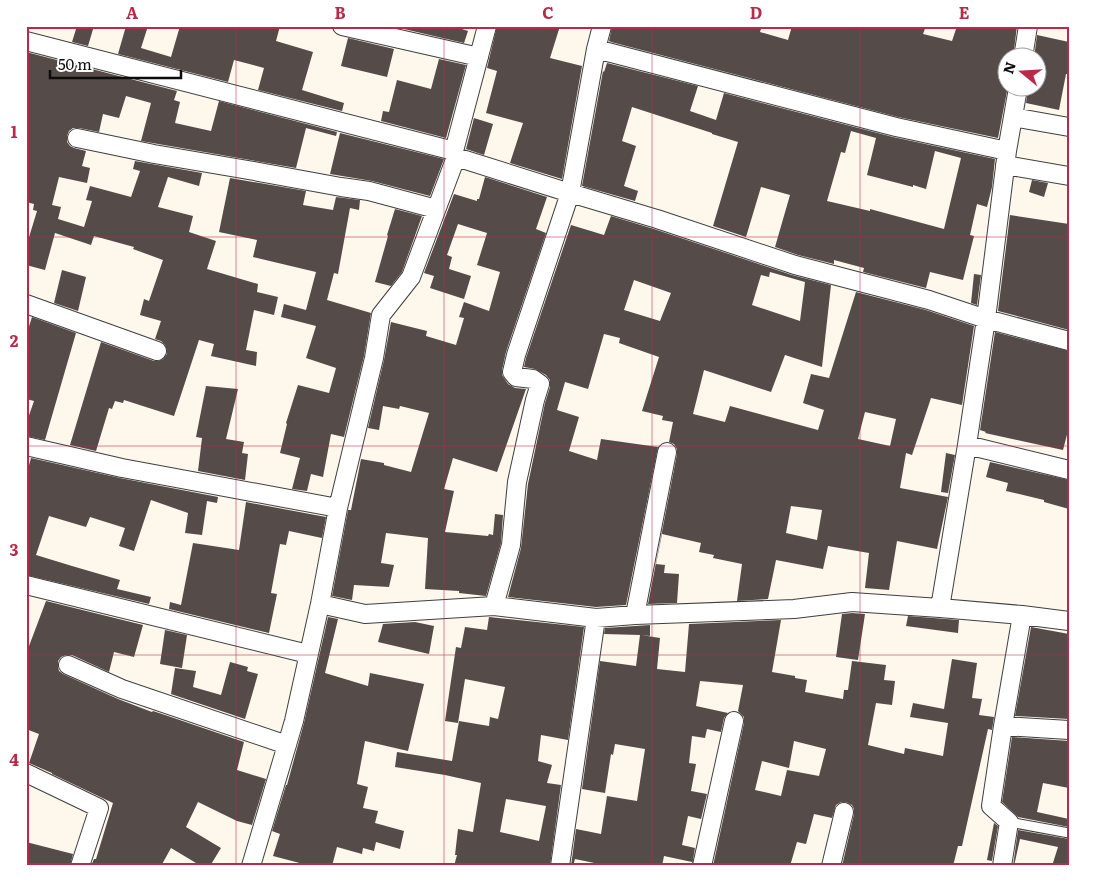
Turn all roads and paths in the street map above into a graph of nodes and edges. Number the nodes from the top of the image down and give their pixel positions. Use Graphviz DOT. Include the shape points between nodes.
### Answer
graph roads {
  1 [pos="342,26"];
  2 [pos="487,26"];
  3 [pos="602,26"];
  4 [pos="1028,26"];
  5 [pos="26,41"];
  6 [pos="1025,48"];
  7 [pos="596,49"];
  8 [pos="479,57"];
  9 [pos="1016,98"];
  10 [pos="1013,117"];
  11 [pos="1069,127"];
  12 [pos="77,138"];
  13 [pos="455,154"];
  14 [pos="1006,158"];
  15 [pos="1069,176"];
  16 [pos="570,193"];
  17 [pos="436,209"];
  18 [pos="26,304"];
  19 [pos="986,319"];
  20 [pos="1069,341"];
  21 [pos="157,351"];
  22 [pos="967,445"];
  23 [pos="26,446"];
  24 [pos="667,452"];
  25 [pos="1069,470"];
  26 [pos="338,508"];
  27 [pos="26,585"];
  28 [pos="320,604"];
  29 [pos="494,606"];
  30 [pos="940,608"];
  31 [pos="635,615"];
  32 [pos="1022,615"];
  33 [pos="596,618"];
  34 [pos="1069,621"];
  35 [pos="308,654"];
  36 [pos="68,664"];
  37 [pos="734,721"];
  38 [pos="1003,726"];
  39 [pos="1069,730"];
  40 [pos="287,745"];
  41 [pos="26,773"];
  42 [pos="844,812"];
  43 [pos="1008,822"];
  44 [pos="1069,833"];
  45 [pos="80,866"];
  46 [pos="252,866"];
  47 [pos="560,866"];
  48 [pos="702,866"];
  49 [pos="831,866"];
  50 [pos="1002,866"];
  1 -- 8 [label="street"];
  2 -- 8 [label="street"];
  3 -- 7 [label="street"];
  4 -- 6 [label="street"];
  5 -- 13 [label="street"];
  7 -- 14 [label="street" via="896,126"];
  7 -- 16 [label="street"];
  8 -- 13 [label="street"];
  9 -- 10 [label="street"];
  10 -- 11 [label="street"];
  10 -- 14 [label="street"];
  12 -- 17 [label="street" via="369,190"];
  13 -- 16 [label="street"];
  13 -- 17 [label="street"];
  14 -- 15 [label="street"];
  14 -- 19 [label="street"];
  16 -- 19 [label="street" via="795,265 929,300"];
  16 -- 29 [label="street" via="512,372 540,384 517,482 511,545"];
  17 -- 26 [label="street" via="411,277 381,315 374,358"];
  18 -- 21 [label="street"];
  19 -- 20 [label="street"];
  19 -- 22 [label="street"];
  22 -- 25 [label="street"];
  22 -- 30 [label="street"];
  23 -- 26 [label="street" via="122,468"];
  24 -- 31 [label="street"];
  26 -- 28 [label="street"];
  27 -- 35 [label="street"];
  28 -- 29 [label="street" via="365,614"];
  28 -- 35 [label="street"];
  29 -- 33 [label="street"];
  30 -- 31 [label="street" via="852,602 794,609"];
  30 -- 32 [label="street"];
  31 -- 33 [label="street"];
  32 -- 34 [label="street"];
  32 -- 38 [label="street"];
  33 -- 47 [label="street"];
  35 -- 40 [label="street"];
  36 -- 40 [label="street" via="122,688"];
  37 -- 48 [label="street"];
  38 -- 39 [label="street"];
  38 -- 43 [label="street" via="991,806"];
  40 -- 46 [label="street"];
  41 -- 45 [label="street" via="99,808"];
  42 -- 49 [label="street"];
  43 -- 44 [label="lane"];
  43 -- 50 [label="street"];
}
